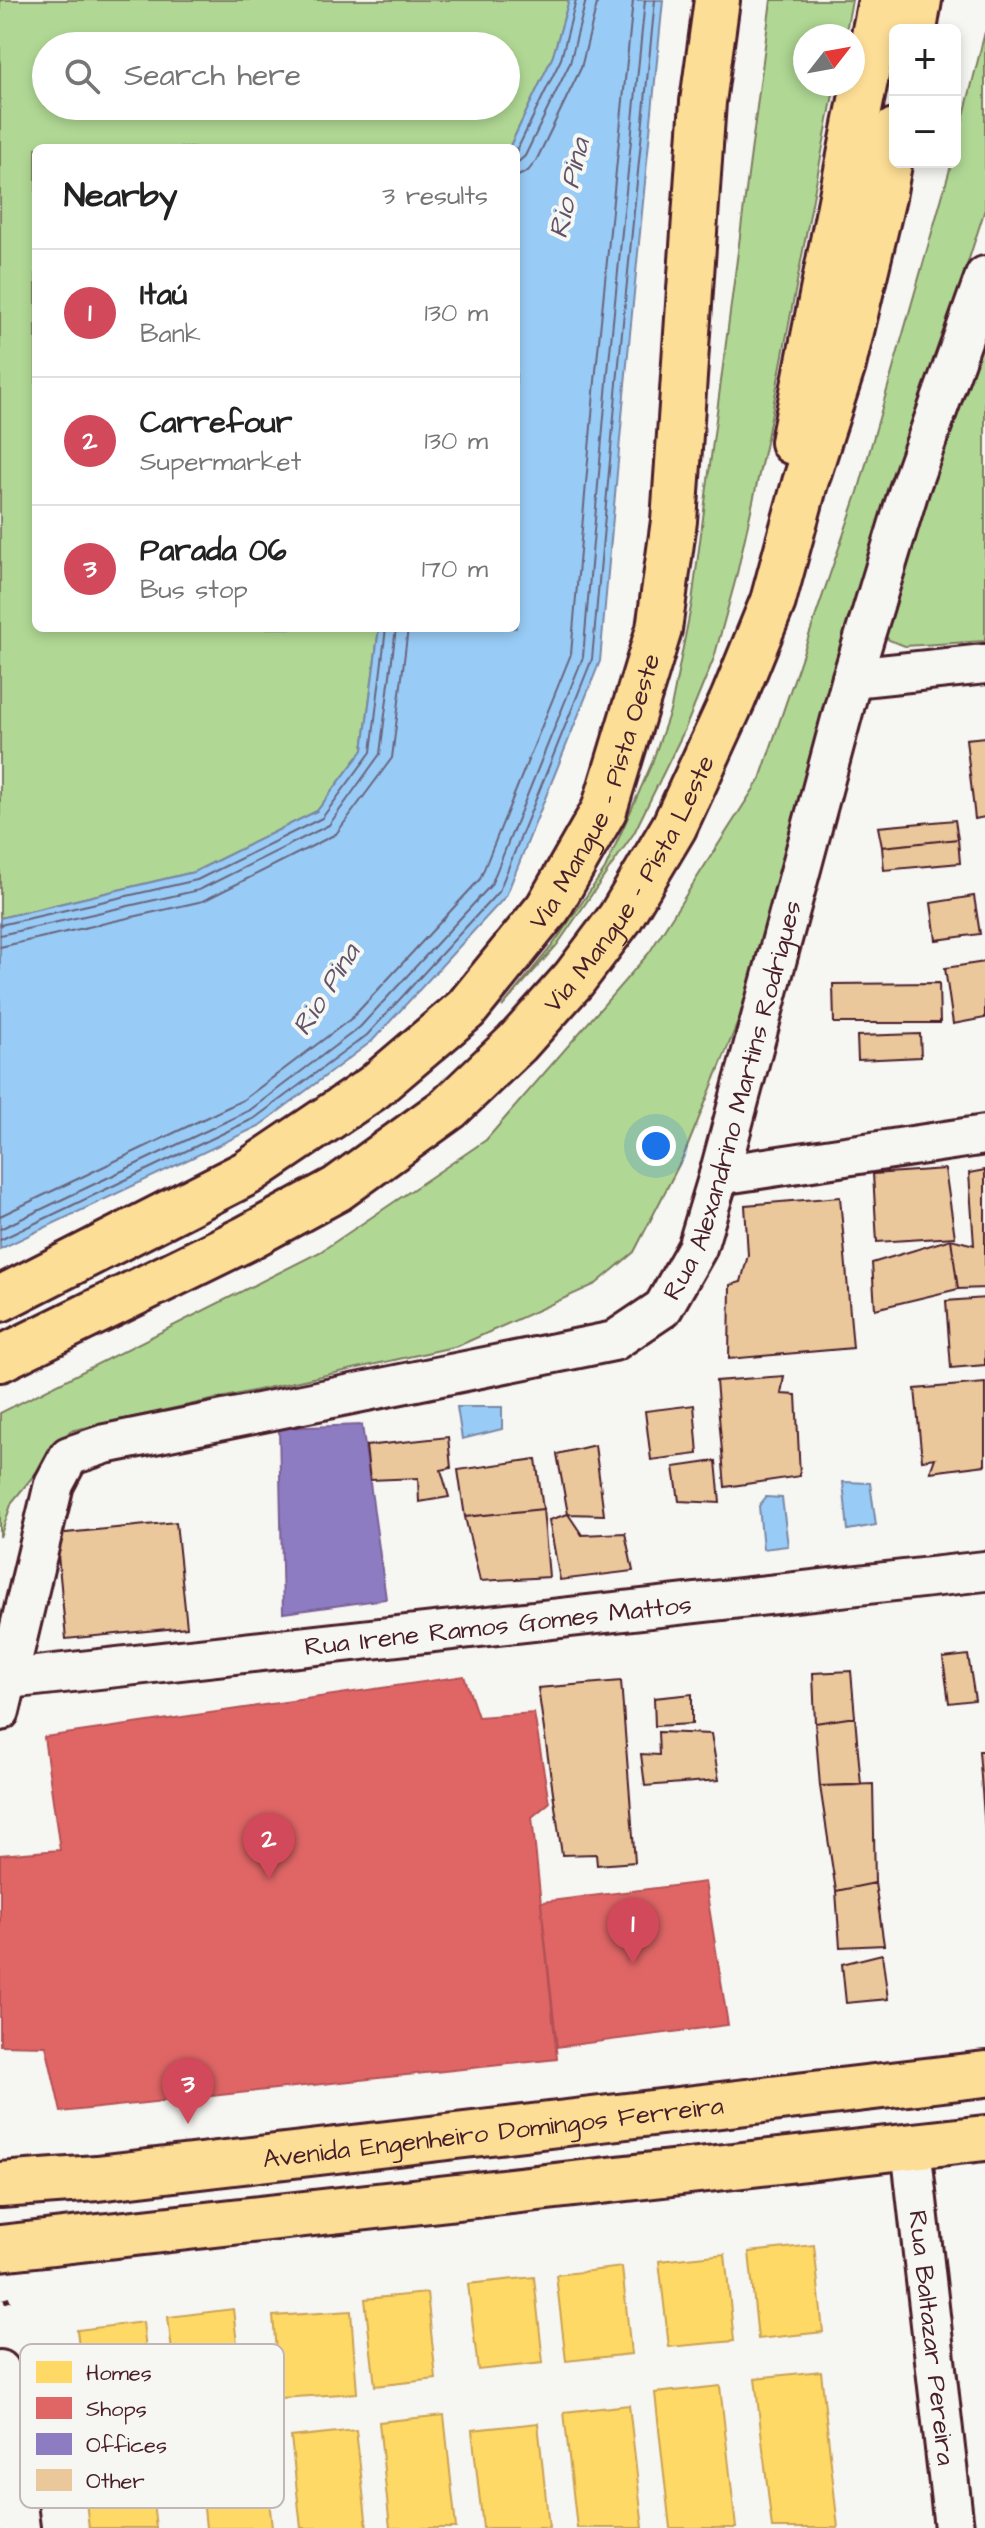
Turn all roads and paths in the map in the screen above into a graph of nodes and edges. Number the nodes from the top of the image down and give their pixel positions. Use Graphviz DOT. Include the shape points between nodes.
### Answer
graph roads {
  1 [pos="717,0"];
  2 [pos="746,0"];
  3 [pos="881,0"];
  4 [pos="919,0"];
  5 [pos="915,24"];
  6 [pos="889,164"];
  7 [pos="695,248"];
  8 [pos="985,276"];
  9 [pos="764,623"];
  10 [pos="985,664"];
  11 [pos="852,678"];
  12 [pos="985,1135"];
  13 [pos="719,1175"];
  14 [pos="0,1299"];
  15 [pos="0,1359"];
  16 [pos="985,1571"];
  17 [pos="5,1695"];
  18 [pos="985,2074"];
  19 [pos="985,2138"];
  20 [pos="911,2147"];
  21 [pos="0,2185"];
  22 [pos="0,2248"];
  23 [pos="11,2299"];
  24 [pos="4,2301"];
  25 [pos="0,2370"];
  26 [pos="20,2528"];
  27 [pos="954,2528"];
  1 -- 7 [label="main road, Via Mangue - Pista Oeste" via="703,102"];
  2 -- 7 [label="main road"];
  3 -- 9 [label="main road" via="795,430"];
  4 -- 5 [label="main road"];
  6 -- 9 [label="main road, Via Mangue - Pista Leste" via="843,365"];
  7 -- 14 [label="main road, Via Mangue - Pista Oeste" via="674,521 659,629 604,810 548,908 466,1009 373,1088 247,1173"];
  8 -- 11 [label="street, Rua Alexandrino Martins Rodrigues" via="909,490"];
  9 -- 15 [label="main road, Via Mangue - Pista Leste" via="674,827 574,979 506,1054 449,1108 337,1189"];
  10 -- 11 [label="street"];
  11 -- 13 [label="street, Rua Alexandrino Martins Rodrigues"];
  12 -- 13 [label="street"];
  13 -- 17 [label="street, Rua Alexandrino Martins Rodrigues" via="697,1248 663,1308 614,1341 105,1444 69,1456 54,1484"];
  16 -- 17 [label="street, Rua Irene Ramos Gomes Mattos"];
  18 -- 21 [label="main road, Avenida Engenheiro Domingos Ferreira"];
  19 -- 20 [label="main road"];
  20 -- 22 [label="main road"];
  20 -- 27 [label="street, Rua Baltazar Pereira"];
  23 -- 24 [label="path"];
  25 -- 26 [label="street"];
}
